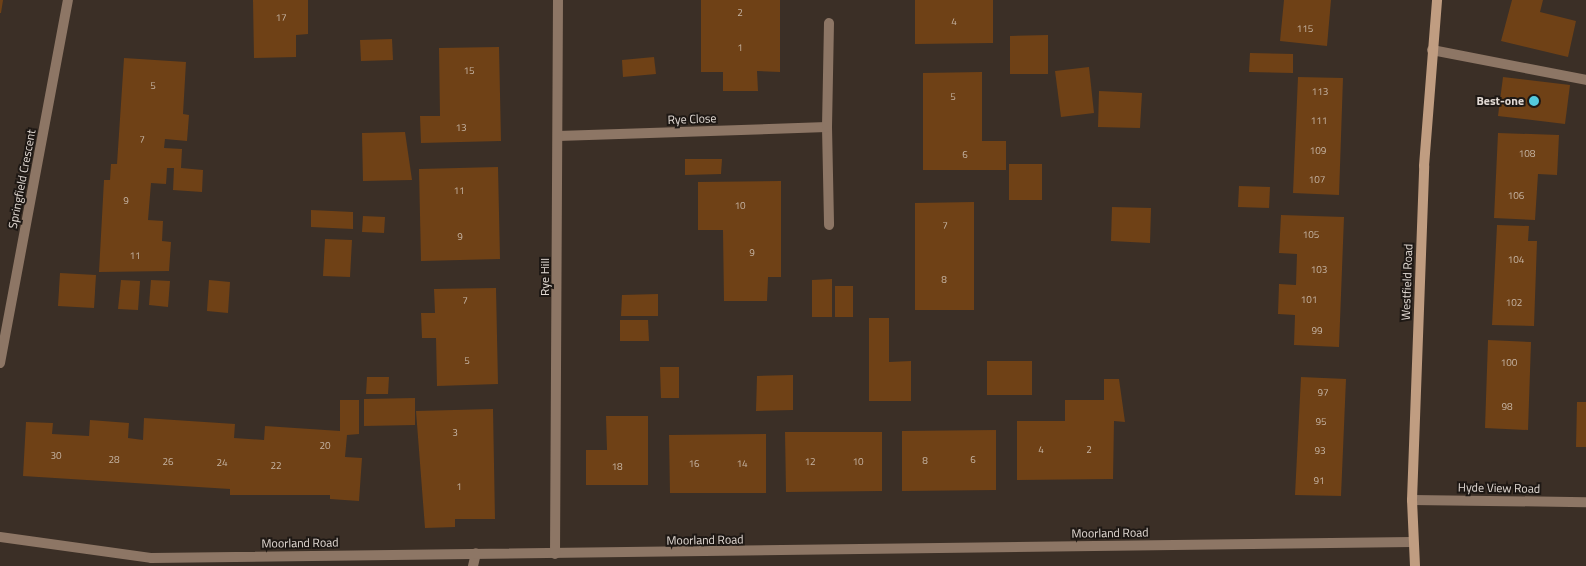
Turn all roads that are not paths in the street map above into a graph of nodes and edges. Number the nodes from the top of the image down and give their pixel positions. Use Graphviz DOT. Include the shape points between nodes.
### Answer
graph roads {
  1 [pos="68,0"];
  2 [pos="558,0"];
  3 [pos="1437,0"];
  4 [pos="829,23"];
  5 [pos="1432,50"];
  6 [pos="1586,80"];
  7 [pos="827,127"];
  8 [pos="558,136"];
  9 [pos="829,225"];
  10 [pos="0,363"];
  11 [pos="1412,500"];
  12 [pos="1586,502"];
  13 [pos="0,538"];
  14 [pos="1412,542"];
  15 [pos="476,553"];
  16 [pos="555,554"];
  17 [pos="219,561"];
  18 [pos="473,566"];
  19 [pos="1414,566"];
  1 -- 10 [label="street, Springfield Crescent"];
  2 -- 8 [label="street, Rye Hill"];
  3 -- 5 [label="street, Westfield Road"];
  4 -- 7 [label="street"];
  5 -- 6 [label="street"];
  5 -- 11 [label="street, Westfield Road"];
  7 -- 8 [label="street, Rye Close"];
  7 -- 9 [label="street"];
  8 -- 16 [label="street, Rye Hill"];
  11 -- 12 [label="street, Hyde View Road"];
  11 -- 14 [label="street, Westfield Road"];
  13 -- 17 [label="street, Moorland Road" via="151,558"];
  14 -- 16 [label="street, Moorland Road"];
  14 -- 19 [label="street, Westfield Road"];
  15 -- 16 [label="street, Moorland Road"];
  15 -- 17 [label="street, Moorland Road"];
  15 -- 18 [label="street"];
}
